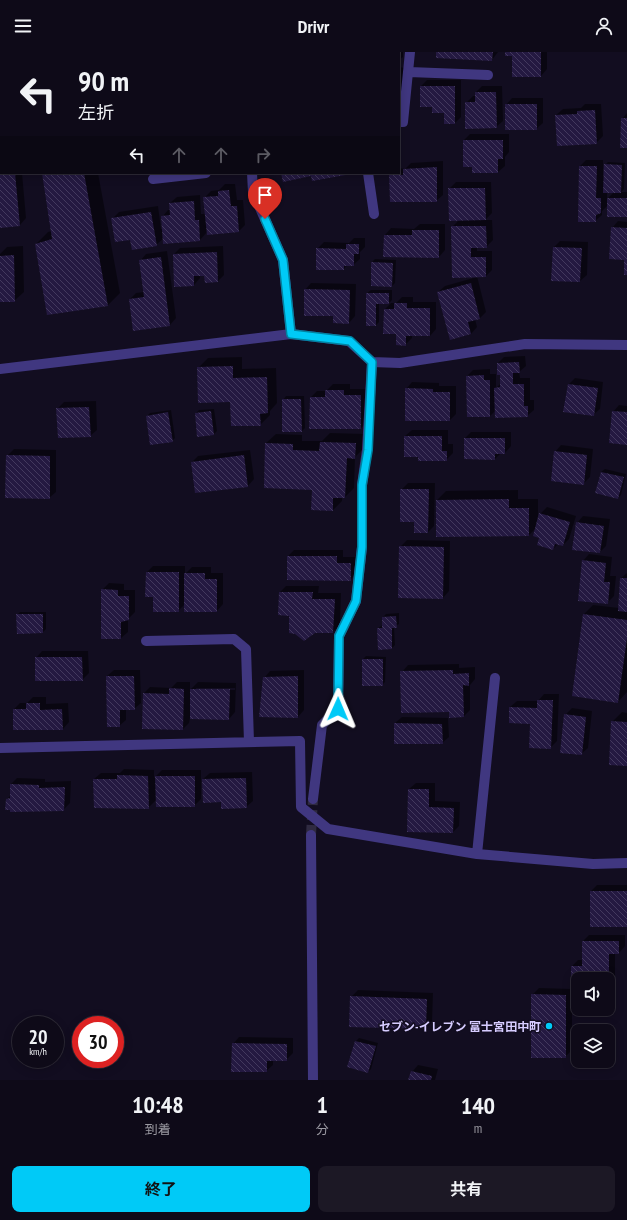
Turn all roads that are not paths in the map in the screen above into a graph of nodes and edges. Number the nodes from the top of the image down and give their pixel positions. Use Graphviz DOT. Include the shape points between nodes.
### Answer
graph roads {
  1 [pos="410,52"];
  2 [pos="409,72"];
  3 [pos="488,75"];
  4 [pos="400,122"];
  5 [pos="197,174"];
  6 [pos="252,174"];
  7 [pos="368,174"];
  8 [pos="154,179"];
  9 [pos="374,214"];
  10 [pos="291,334"];
  11 [pos="627,345"];
  12 [pos="372,362"];
  13 [pos="0,369"];
  14 [pos="146,641"];
  15 [pos="495,678"];
  16 [pos="249,742"];
  17 [pos="0,748"];
  18 [pos="313,799"];
  19 [pos="311,835"];
  20 [pos="477,854"];
  21 [pos="627,863"];
  22 [pos="313,1080"];
  1 -- 2 [label="street"];
  2 -- 3 [label="street"];
  2 -- 4 [label="street" via="403,122"];
  5 -- 8 [label="street"];
  6 -- 10 [label="street" via="253,192 283,260"];
  7 -- 9 [label="street"];
  10 -- 12 [label="street" via="350,341"];
  10 -- 13 [label="street"];
  11 -- 12 [label="street" via="525,344 400,363"];
  12 -- 18 [label="street" via="368,450 362,485 362,547 356,601 339,636 338,709 322,725"];
  14 -- 16 [label="street" via="234,639 246,649"];
  15 -- 20 [label="street"];
  16 -- 17 [label="street"];
  16 -- 20 [label="street" via="300,741 301,807 328,829"];
  19 -- 22 [label="street"];
  20 -- 21 [label="street" via="593,864"];
}
